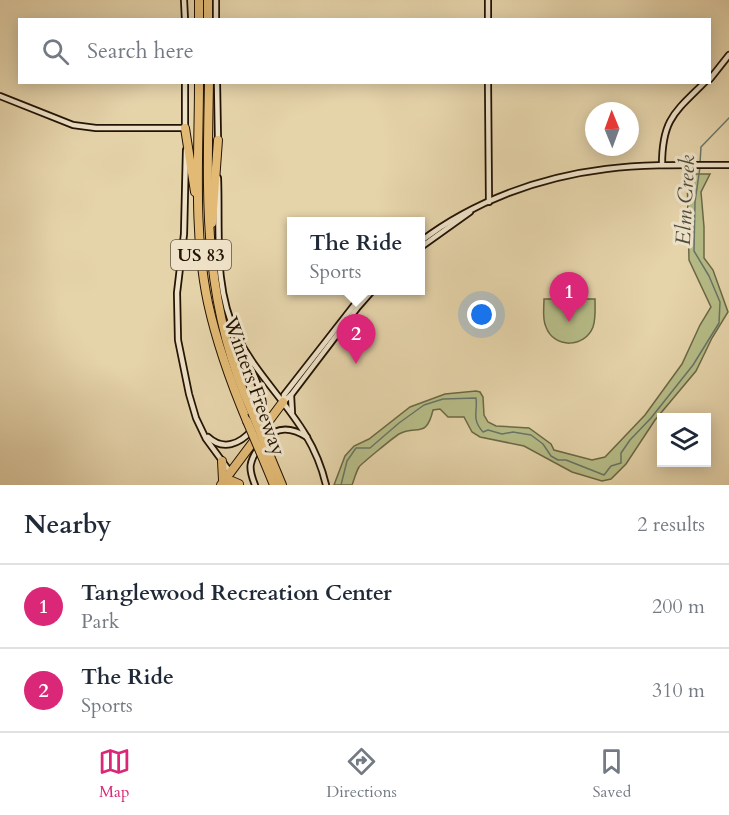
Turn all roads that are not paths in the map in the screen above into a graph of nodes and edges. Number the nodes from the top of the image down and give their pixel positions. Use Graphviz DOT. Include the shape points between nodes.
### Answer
graph roads {
  1 [pos="184,0"];
  2 [pos="199,0"];
  3 [pos="208,0"];
  4 [pos="216,0"];
  5 [pos="488,0"];
  6 [pos="184,18"];
  7 [pos="199,18"];
  8 [pos="208,18"];
  9 [pos="216,18"];
  10 [pos="488,18"];
  11 [pos="729,55"];
  12 [pos="711,78"];
  13 [pos="185,84"];
  14 [pos="199,84"];
  15 [pos="209,84"];
  16 [pos="217,84"];
  17 [pos="488,84"];
  18 [pos="703,84"];
  19 [pos="0,96"];
  20 [pos="185,128"];
  21 [pos="218,140"];
  22 [pos="662,165"];
  23 [pos="729,165"];
  24 [pos="489,202"];
  25 [pos="459,218"];
  26 [pos="425,238"];
  27 [pos="425,243"];
  28 [pos="200,244"];
  29 [pos="211,260"];
  30 [pos="362,295"];
  31 [pos="369,295"];
  32 [pos="238,337"];
  33 [pos="290,388"];
  34 [pos="273,389"];
  35 [pos="291,395"];
  36 [pos="283,402"];
  37 [pos="292,413"];
  38 [pos="299,423"];
  39 [pos="200,428"];
  40 [pos="283,428"];
  41 [pos="309,439"];
  42 [pos="264,453"];
  43 [pos="222,460"];
  44 [pos="230,472"];
  45 [pos="222,484"];
  46 [pos="239,484"];
  47 [pos="255,485"];
  48 [pos="274,485"];
  49 [pos="282,485"];
  50 [pos="326,485"];
  1 -- 6 [label="main road"];
  2 -- 7 [label="highway"];
  3 -- 8 [label="highway"];
  4 -- 9 [label="main road"];
  5 -- 10 [label="main road"];
  11 -- 12 [label="main road"];
  13 -- 20 [label="main road"];
  14 -- 28 [label="highway, Winters Freeway / US 83"];
  15 -- 29 [label="highway, Winters Freeway / US 83"];
  16 -- 21 [label="main road"];
  17 -- 24 [label="main road"];
  18 -- 22 [label="main road" via="673,114 665,132"];
  19 -- 20 [label="main road" via="73,125"];
  20 -- 28 [label="highway"];
  20 -- 39 [label="main road" via="186,193 177,321 182,364"];
  21 -- 29 [label="highway"];
  21 -- 32 [label="main road" via="220,269 224,298"];
  22 -- 23 [label="main road"];
  22 -- 24 [label="main road" via="571,174"];
  24 -- 25 [label="main road"];
  25 -- 26 [label="main road"];
  25 -- 27 [label="main road"];
  28 -- 42 [label="highway, Winters Freeway / US 83, bridge" via="208,304 224,361"];
  29 -- 42 [label="highway, Winters Freeway / US 83, bridge" via="216,300 231,359"];
  30 -- 33 [label="main road"];
  31 -- 35 [label="main road"];
  32 -- 34 [label="main road"];
  32 -- 39 [label="main road" via="265,402 263,414 245,438 234,444 210,440"];
  33 -- 34 [label="main road" via="281,392"];
  33 -- 36 [label="main road"];
  34 -- 36 [label="main road"];
  35 -- 36 [label="main road"];
  35 -- 37 [label="main road"];
  36 -- 37 [label="main road"];
  36 -- 44 [label="highway"];
  37 -- 38 [label="main road"];
  38 -- 40 [label="main road"];
  38 -- 41 [label="main road"];
  39 -- 43 [label="main road"];
  40 -- 41 [label="main road"];
  40 -- 47 [label="main road" via="268,435 249,462"];
  41 -- 50 [label="main road"];
  42 -- 48 [label="highway, Winters Freeway / US 83"];
  42 -- 49 [label="highway, Winters Freeway / US 83"];
  43 -- 44 [label="main road"];
  43 -- 45 [label="highway"];
  44 -- 45 [label="highway"];
  44 -- 46 [label="main road"];
  45 -- 46 [label="highway"];
}
